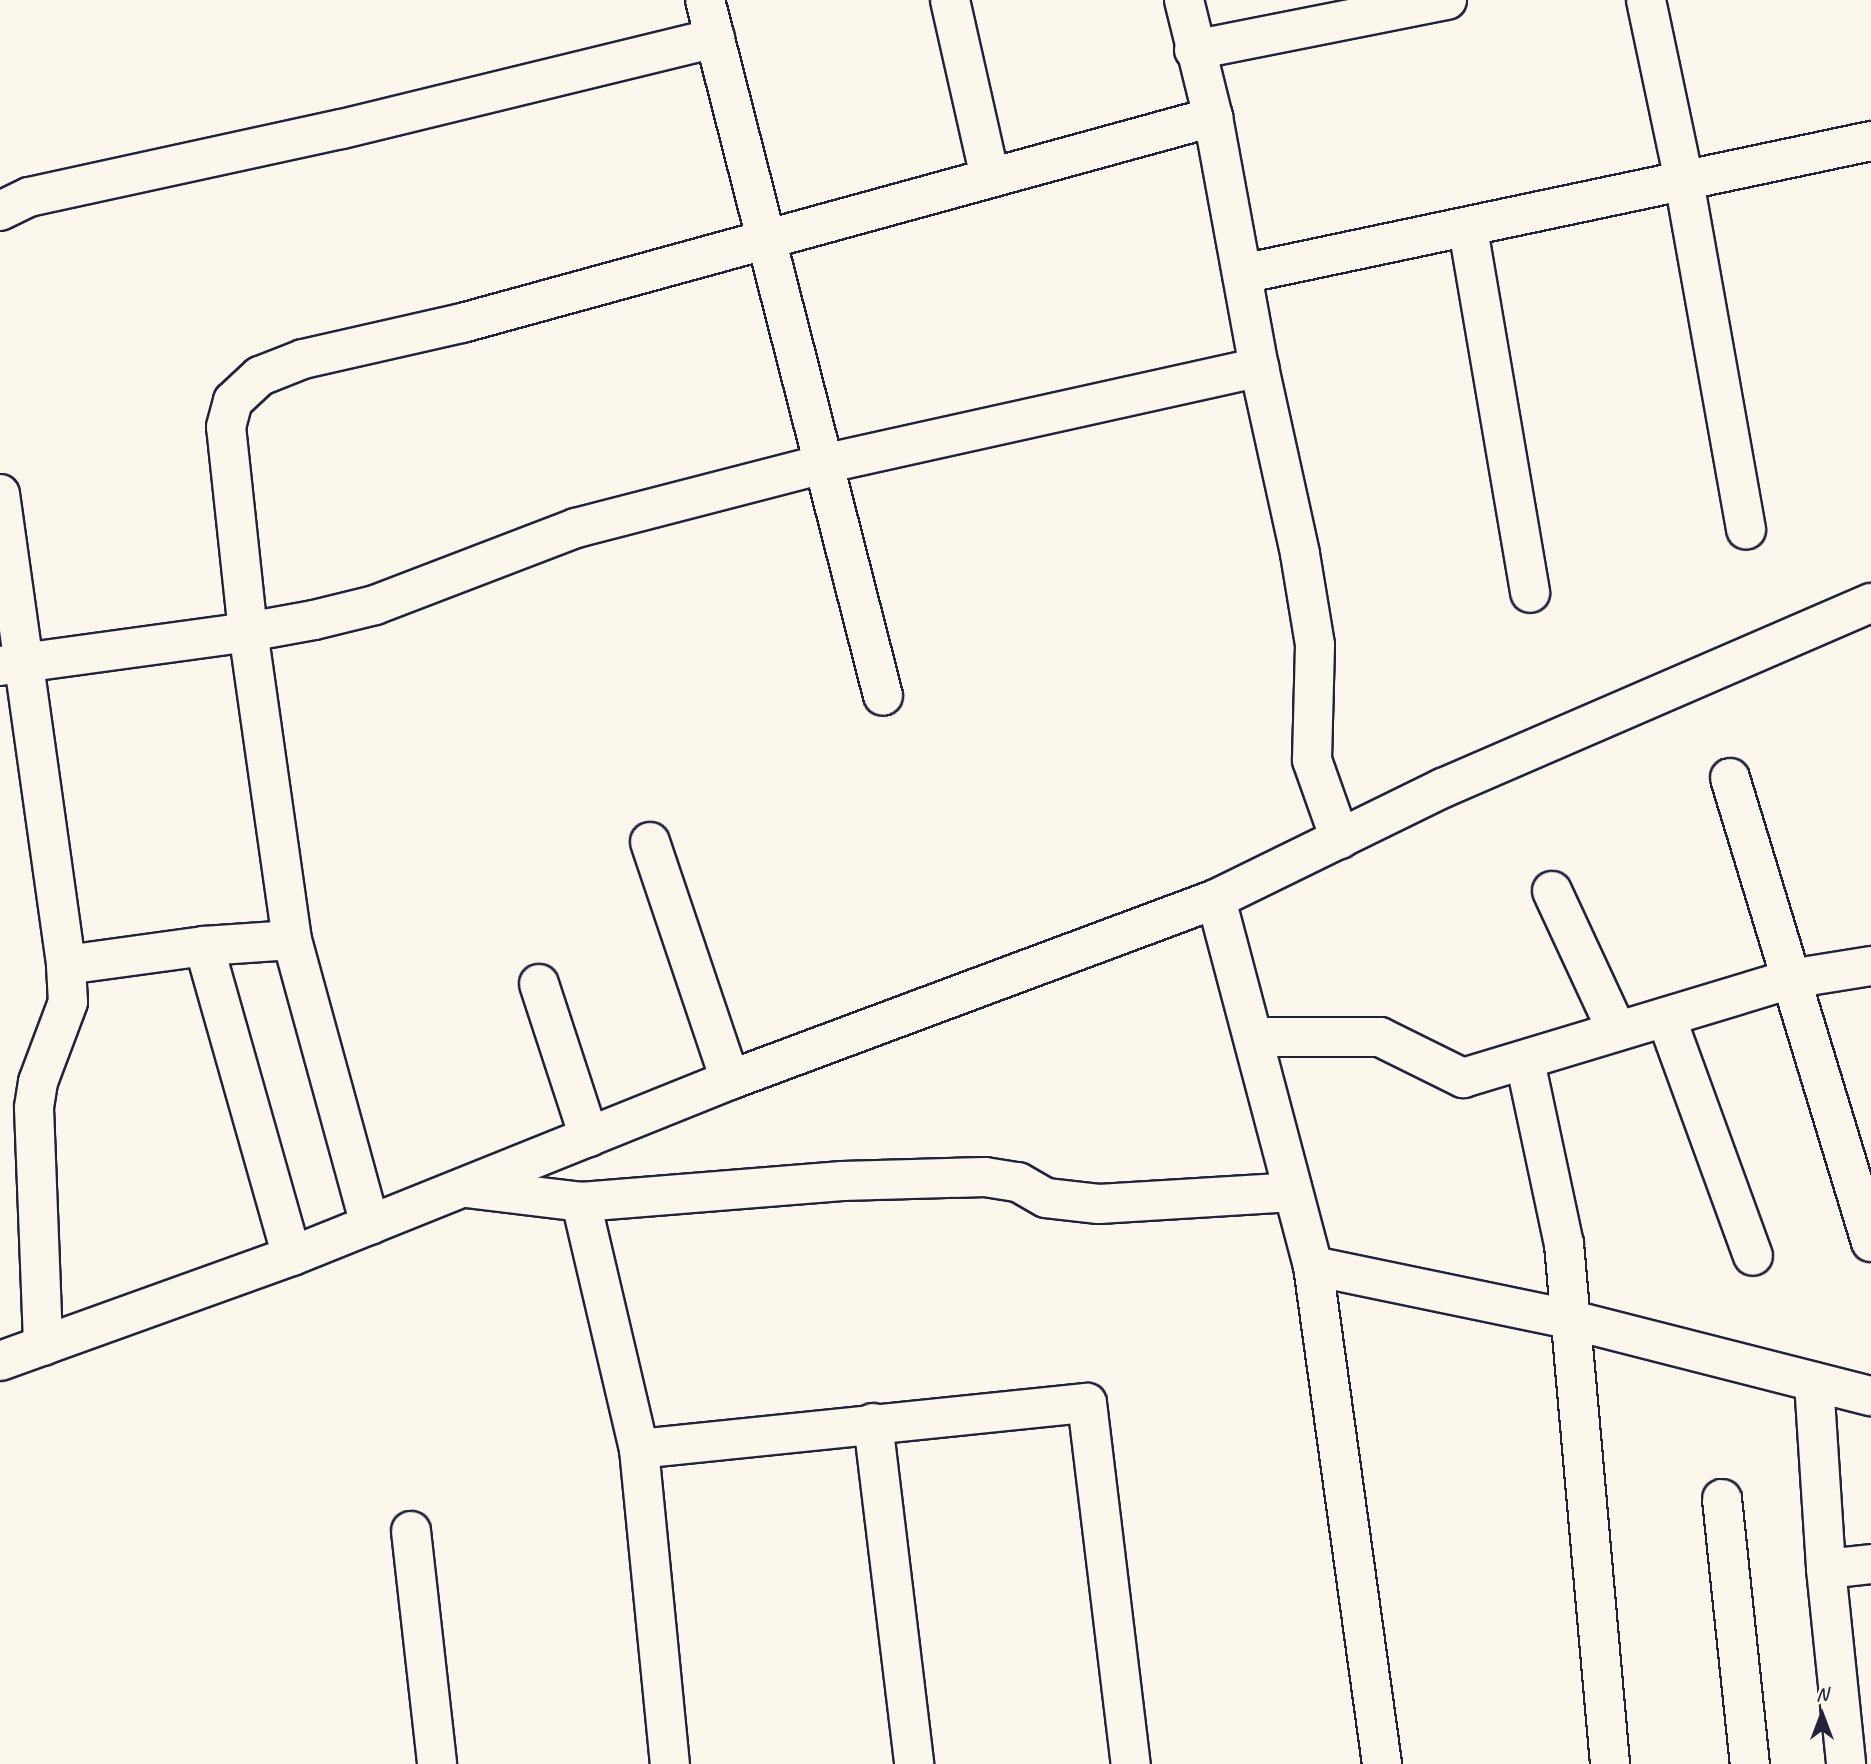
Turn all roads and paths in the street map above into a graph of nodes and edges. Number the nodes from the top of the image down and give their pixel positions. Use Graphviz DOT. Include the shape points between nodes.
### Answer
graph roads {
  1 [pos="705,0"];
  2 [pos="950,0"];
  3 [pos="1184,0"];
  4 [pos="1646,0"];
  5 [pos="1424,2"];
  6 [pos="715,38"];
  7 [pos="1194,50"];
  8 [pos="1213,117"];
  9 [pos="1871,141"];
  10 [pos="990,178"];
  11 [pos="1684,181"];
  12 [pos="0,211"];
  13 [pos="1468,229"];
  14 [pos="765,242"];
  15 [pos="1242,274"];
  16 [pos="1259,367"];
  17 [pos="823,464"];
  18 [pos="0,494"];
  19 [pos="1746,530"];
  20 [pos="1530,593"];
  21 [pos="1871,603"];
  22 [pos="248,632"];
  23 [pos="12,664"];
  24 [pos="883,696"];
  25 [pos="1730,778"];
  26 [pos="1340,839"];
  27 [pos="650,842"];
  28 [pos="1552,891"];
  29 [pos="1216,899"];
  30 [pos="292,940"];
  31 [pos="204,946"];
  32 [pos="66,965"];
  33 [pos="1871,966"];
  34 [pos="1790,979"];
  35 [pos="539,984"];
  36 [pos="1665,1017"];
  37 [pos="1617,1031"];
  38 [pos="1253,1037"];
  39 [pos="1525,1061"];
  40 [pos="730,1080"];
  41 [pos="589,1138"];
  42 [pos="459,1188"];
  43 [pos="1293,1192"];
  44 [pos="581,1202"];
  45 [pos="370,1225"];
  46 [pos="1871,1242"];
  47 [pos="292,1256"];
  48 [pos="1752,1256"];
  49 [pos="1313,1266"];
  50 [pos="1568,1319"];
  51 [pos="43,1346"];
  52 [pos="0,1361"];
  53 [pos="1814,1381"];
  54 [pos="1871,1396"];
  55 [pos="873,1423"];
  56 [pos="639,1449"];
  57 [pos="1723,1499"];
  58 [pos="411,1531"];
  59 [pos="1871,1564"];
  60 [pos="1826,1569"];
  61 [pos="1849,1763"];
  62 [pos="437,1764"];
  63 [pos="670,1764"];
  64 [pos="914,1764"];
  65 [pos="1131,1764"];
  66 [pos="1382,1764"];
  67 [pos="1610,1764"];
  68 [pos="1750,1764"];
  1 -- 6 [label="street"];
  2 -- 10 [label="street"];
  3 -- 7 [label="street"];
  4 -- 11 [label="street"];
  5 -- 7 [label="street"];
  6 -- 12 [label="street" via="342,129 29,197"];
  6 -- 14 [label="street"];
  7 -- 8 [label="street"];
  8 -- 10 [label="street"];
  8 -- 15 [label="street"];
  9 -- 11 [label="street"];
  10 -- 14 [label="street"];
  11 -- 13 [label="street"];
  11 -- 19 [label="street"];
  13 -- 15 [label="street"];
  13 -- 20 [label="street"];
  14 -- 17 [label="street"];
  14 -- 22 [label="street" via="462,323 303,359 260,376 233,401 226,428"];
  15 -- 16 [label="street"];
  16 -- 17 [label="street"];
  16 -- 26 [label="street" via="1315,645 1312,760"];
  17 -- 22 [label="street" via="576,528 375,605"];
  17 -- 24 [label="street"];
  18 -- 23 [label="street"];
  21 -- 26 [label="street" via="1443,788"];
  22 -- 23 [label="street"];
  22 -- 30 [label="street"];
  23 -- 32 [label="street"];
  25 -- 34 [label="street"];
  26 -- 29 [label="street"];
  27 -- 40 [label="street"];
  28 -- 37 [label="street"];
  29 -- 38 [label="street"];
  29 -- 40 [label="street"];
  30 -- 31 [label="street"];
  30 -- 45 [label="street"];
  31 -- 32 [label="street"];
  31 -- 47 [label="street"];
  32 -- 51 [label="street" via="68,1002 38,1082 34,1108"];
  33 -- 34 [label="street"];
  34 -- 36 [label="street"];
  34 -- 46 [label="street"];
  35 -- 41 [label="street"];
  36 -- 37 [label="street"];
  36 -- 48 [label="street"];
  37 -- 39 [label="street"];
  38 -- 39 [label="street" via="1380,1037 1464,1078"];
  38 -- 43 [label="street"];
  39 -- 50 [label="street" via="1564,1244"];
  40 -- 41 [label="street"];
  41 -- 42 [label="street"];
  42 -- 44 [label="street"];
  42 -- 45 [label="street"];
  43 -- 44 [label="street" via="1099,1204 1046,1198 1018,1182 944,1177"];
  43 -- 49 [label="street"];
  44 -- 56 [label="street"];
  45 -- 47 [label="street"];
  47 -- 51 [label="street"];
  49 -- 50 [label="street"];
  49 -- 66 [label="street"];
  50 -- 53 [label="street"];
  50 -- 67 [label="street"];
  51 -- 52 [label="street"];
  53 -- 54 [label="street"];
  53 -- 60 [label="street"];
  55 -- 56 [label="street"];
  55 -- 64 [label="street"];
  55 -- 65 [label="street" via="1087,1403"];
  56 -- 63 [label="street"];
  57 -- 68 [label="street"];
  58 -- 62 [label="street"];
  59 -- 60 [label="street"];
  60 -- 61 [label="street"];
}
